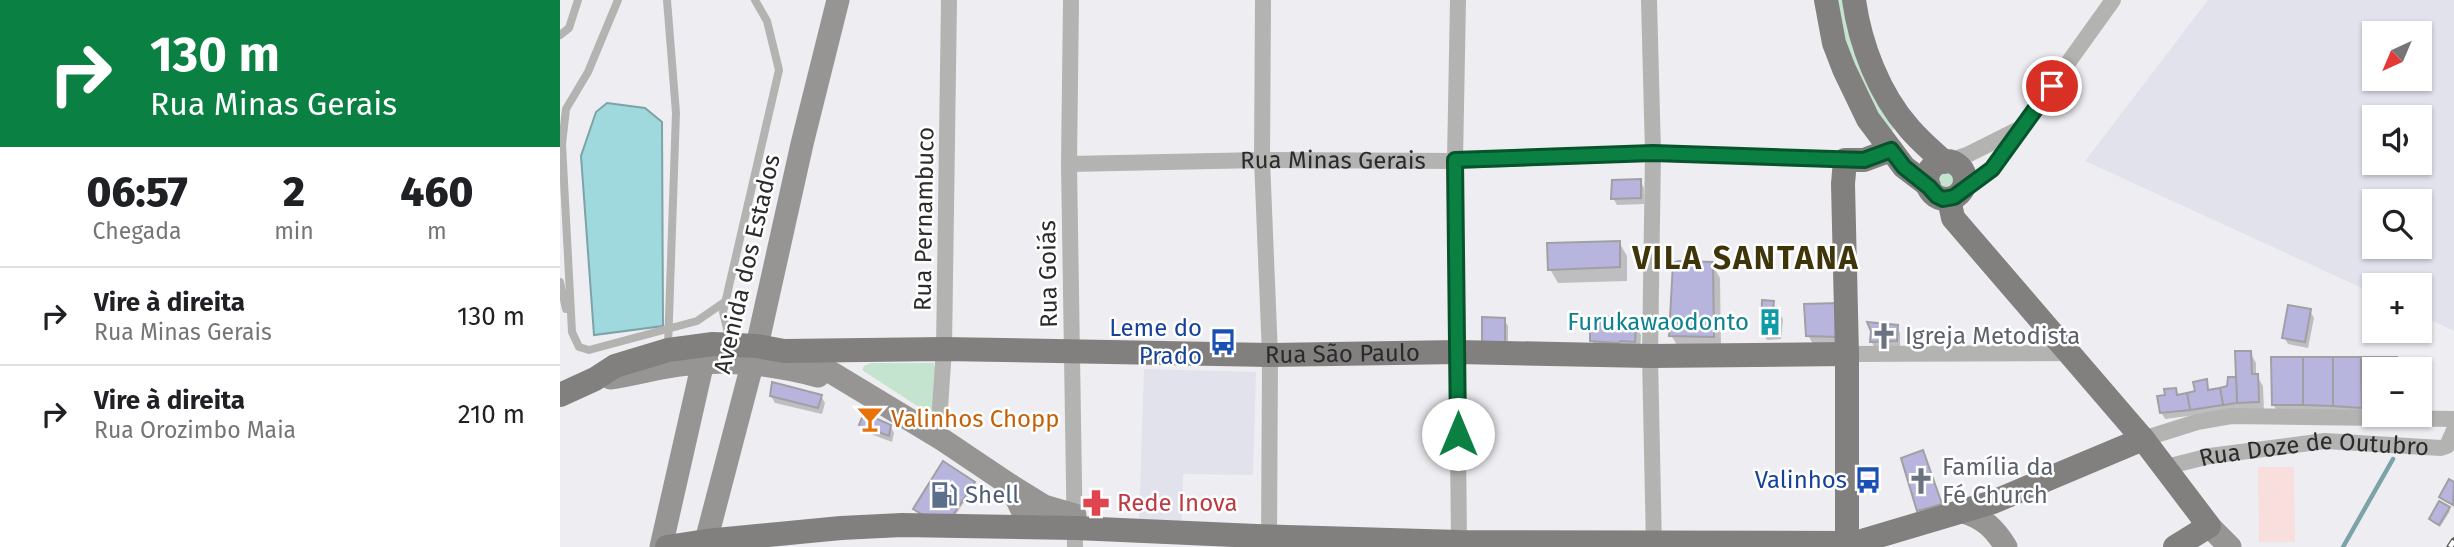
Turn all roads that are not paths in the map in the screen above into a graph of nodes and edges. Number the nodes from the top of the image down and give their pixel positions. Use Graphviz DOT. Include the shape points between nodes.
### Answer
graph roads {
  1 [pos="578,0"];
  2 [pos="618,0"];
  3 [pos="667,0"];
  4 [pos="755,0"];
  5 [pos="838,0"];
  6 [pos="949,0"];
  7 [pos="1071,0"];
  8 [pos="1263,0"];
  9 [pos="1458,0"];
  10 [pos="1649,0"];
  11 [pos="1826,0"];
  12 [pos="1854,0"];
  13 [pos="2113,0"];
  14 [pos="560,35"];
  15 [pos="1908,128"];
  16 [pos="2021,128"];
  17 [pos="1891,150"];
  18 [pos="1653,153"];
  19 [pos="1262,160"];
  20 [pos="1455,160"];
  21 [pos="1845,160"];
  22 [pos="1947,161"];
  23 [pos="1069,164"];
  24 [pos="1947,191"];
  25 [pos="560,282"];
  26 [pos="726,301"];
  27 [pos="572,332"];
  28 [pos="668,340"];
  29 [pos="730,344"];
  30 [pos="944,349"];
  31 [pos="784,351"];
  32 [pos="1072,352"];
  33 [pos="1458,352"];
  34 [pos="2070,353"];
  35 [pos="754,354"];
  36 [pos="1270,355"];
  37 [pos="1847,355"];
  38 [pos="1650,356"];
  39 [pos="704,362"];
  40 [pos="595,379"];
  41 [pos="848,384"];
  42 [pos="560,395"];
  43 [pos="2454,419"];
  44 [pos="2454,430"];
  45 [pos="938,438"];
  46 [pos="2143,439"];
  47 [pos="2166,467"];
  48 [pos="1010,485"];
  49 [pos="1964,512"];
  50 [pos="2209,526"];
  51 [pos="1030,527"];
  52 [pos="1075,530"];
  53 [pos="1269,542"];
  54 [pos="1459,542"];
  55 [pos="704,544"];
  56 [pos="1654,544"];
  57 [pos="1849,545"];
  58 [pos="661,547"];
  59 [pos="667,547"];
  60 [pos="2006,547"];
  61 [pos="2175,547"];
  62 [pos="2230,547"];
  1 -- 14 [label="lane" via="569,28"];
  2 -- 27 [label="lane" via="588,72 566,109 562,144"];
  3 -- 28 [label="lane" via="676,113"];
  4 -- 26 [label="lane" via="767,21 779,70"];
  5 -- 35 [label="main road, Avenida dos Estados"];
  6 -- 30 [label="street, Rua Pernambuco"];
  7 -- 23 [label="street, Rua Goiás"];
  8 -- 19 [label="street"];
  9 -- 20 [label="street"];
  10 -- 18 [label="street"];
  11 -- 17 [label="main road" via="1844,69 1868,119"];
  12 -- 15 [label="main road" via="1877,75"];
  13 -- 16 [label="street"];
  15 -- 17 [label="main road"];
  15 -- 22 [label="main road"];
  16 -- 22 [label="street"];
  16 -- 24 [label="street" via="1992,169"];
  17 -- 21 [label="main road, Rua Minas Gerais" via="1864,160"];
  17 -- 24 [label="main road" via="1904,167"];
  18 -- 20 [label="street, Rua Minas Gerais"];
  18 -- 21 [label="street, Rua Minas Gerais"];
  18 -- 38 [label="street"];
  19 -- 20 [label="street, Rua Minas Gerais"];
  19 -- 23 [label="street, Rua Minas Gerais"];
  19 -- 36 [label="street"];
  20 -- 33 [label="street"];
  21 -- 37 [label="main road"];
  22 -- 24 [label="main road" via="1960,167 1965,177"];
  22 -- 24 [label="main road" via="1932,168 1927,180"];
  23 -- 32 [label="street, Rua Goiás"];
  24 -- 34 [label="main road" via="1953,218"];
  25 -- 27 [label="lane"];
  26 -- 28 [label="lane"];
  26 -- 29 [label="lane" via="723,312"];
  27 -- 28 [label="lane" via="579,347 589,350"];
  28 -- 29 [label="main road"];
  28 -- 40 [label="main road"];
  29 -- 35 [label="main road"];
  30 -- 31 [label="main road, Rua São Paulo"];
  30 -- 32 [label="main road, Rua São Paulo"];
  30 -- 45 [label="street, Rua Pernambuco"];
  31 -- 35 [label="main road"];
  31 -- 41 [label="main road" via="814,362"];
  32 -- 36 [label="main road, Rua São Paulo"];
  32 -- 52 [label="street, Rua Goiás"];
  33 -- 36 [label="main road, Rua São Paulo"];
  33 -- 38 [label="main road, Rua São Paulo"];
  33 -- 54 [label="street"];
  34 -- 37 [label="street, Rua São Paulo"];
  34 -- 46 [label="main road"];
  35 -- 39 [label="main road"];
  35 -- 41 [label="main road"];
  35 -- 55 [label="main road, Avenida dos Estados"];
  36 -- 53 [label="street"];
  37 -- 38 [label="main road, Rua São Paulo"];
  37 -- 57 [label="main road"];
  38 -- 56 [label="street"];
  39 -- 40 [label="main road"];
  39 -- 58 [label="main road, Avenida dos Estados"];
  40 -- 42 [label="main road"];
  41 -- 45 [label="main road"];
  43 -- 46 [label="street, Rua Doze de Outubro" via="2231,416"];
  44 -- 47 [label="street, Rua Doze de Outubro" via="2447,446 2441,448 2325,441 2210,456"];
  45 -- 48 [label="main road"];
  46 -- 47 [label="main road"];
  46 -- 49 [label="main road, Rua Doze de Outubro"];
  47 -- 50 [label="main road"];
  48 -- 51 [label="main road"];
  48 -- 52 [label="main road"];
  49 -- 57 [label="main road, Rua Doze de Outubro"];
  49 -- 60 [label="main road" via="1990,525"];
  50 -- 61 [label="main road"];
  50 -- 62 [label="main road"];
  51 -- 52 [label="main road, Rua Doze de Outubro"];
  51 -- 55 [label="main road, Rua Doze de Outubro" via="902,524"];
  52 -- 53 [label="main road, Rua Doze de Outubro"];
  53 -- 54 [label="main road, Rua Doze de Outubro"];
  54 -- 56 [label="main road, Rua Doze de Outubro"];
  55 -- 59 [label="main road, Rua Doze de Outubro"];
  56 -- 57 [label="main road, Rua Doze de Outubro"];
}
